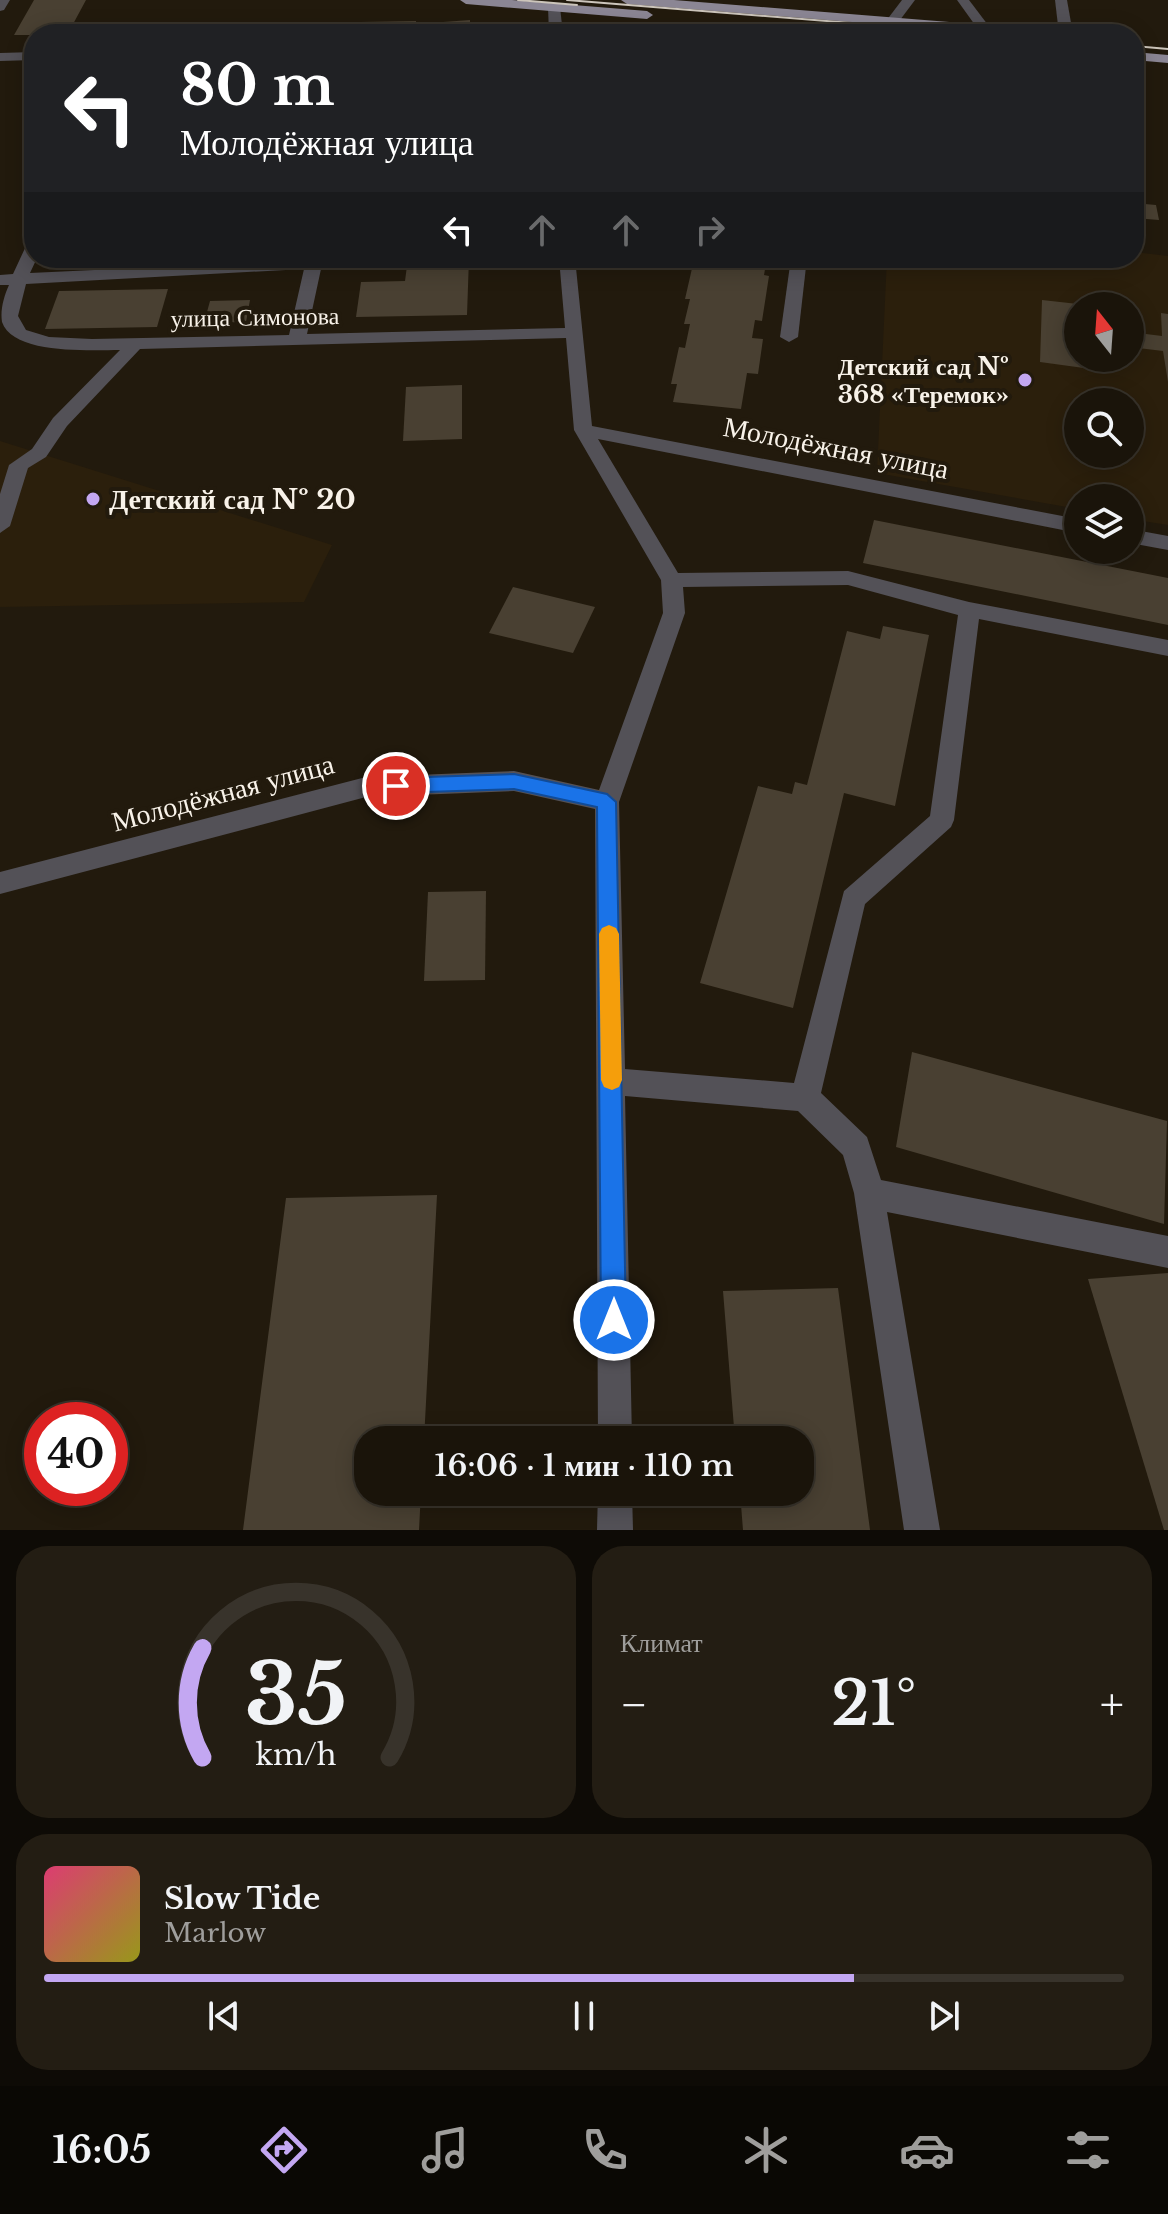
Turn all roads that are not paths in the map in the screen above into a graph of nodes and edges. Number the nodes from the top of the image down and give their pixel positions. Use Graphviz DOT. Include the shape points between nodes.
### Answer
graph roads {
  1 [pos="4,0"];
  2 [pos="466,0"];
  3 [pos="627,0"];
  4 [pos="909,0"];
  5 [pos="963,0"];
  6 [pos="1061,0"];
  7 [pos="0,7"];
  8 [pos="554,7"];
  9 [pos="892,21"];
  10 [pos="555,24"];
  11 [pos="754,24"];
  12 [pos="927,24"];
  13 [pos="981,24"];
  14 [pos="1065,24"];
  15 [pos="24,56"];
  16 [pos="0,57"];
  17 [pos="1144,57"];
  18 [pos="1168,59"];
  19 [pos="24,268"];
  20 [pos="235,268"];
  21 [pos="313,268"];
  22 [pos="568,268"];
  23 [pos="798,268"];
  24 [pos="19,279"];
  25 [pos="0,280"];
  26 [pos="572,333"];
  27 [pos="19,334"];
  28 [pos="789,337"];
  29 [pos="297,340"];
  30 [pos="0,343"];
  31 [pos="136,343"];
  32 [pos="583,430"];
  33 [pos="9,464"];
  34 [pos="1064,523"];
  35 [pos="0,526"];
  36 [pos="1144,539"];
  37 [pos="1168,543"];
  38 [pos="672,580"];
  39 [pos="969,610"];
  40 [pos="1168,648"];
  41 [pos="607,802"];
  42 [pos="0,883"];
  43 [pos="612,1081"];
  44 [pos="805,1098"];
  45 [pos="869,1193"];
  46 [pos="1168,1252"];
  47 [pos="615,1426"];
  48 [pos="615,1506"];
  49 [pos="615,1530"];
  50 [pos="922,1530"];
  1 -- 7 [label="street"];
  2 -- 8 [label="main road"];
  3 -- 9 [label="main road"];
  4 -- 9 [label="street"];
  5 -- 13 [label="street"];
  6 -- 14 [label="street"];
  8 -- 10 [label="street"];
  8 -- 11 [label="main road"];
  9 -- 12 [label="main road"];
  15 -- 16 [label="street"];
  17 -- 18 [label="main road"];
  19 -- 24 [label="street"];
  20 -- 24 [label="street"];
  21 -- 29 [label="street"];
  22 -- 26 [label="street"];
  23 -- 28 [label="street"];
  24 -- 25 [label="street"];
  24 -- 27 [label="street" via="9,321"];
  26 -- 29 [label="street, улица Симонова"];
  26 -- 32 [label="street"];
  27 -- 30 [label="street"];
  27 -- 31 [label="street, улица Симонова" via="41,342"];
  29 -- 31 [label="street, улица Симонова"];
  31 -- 33 [label="street" via="60,422 39,453"];
  32 -- 34 [label="street, Молодёжная улица"];
  32 -- 38 [label="street"];
  33 -- 35 [label="street"];
  36 -- 37 [label="street"];
  38 -- 39 [label="street" via="848,578"];
  38 -- 41 [label="street" via="674,613"];
  39 -- 40 [label="street"];
  39 -- 44 [label="street" via="942,820 853,899"];
  41 -- 42 [label="street, Молодёжная улица" via="514,781 366,787"];
  41 -- 43 [label="street"];
  43 -- 44 [label="street"];
  43 -- 47 [label="street"];
  44 -- 45 [label="street" via="856,1147"];
  45 -- 46 [label="street"];
  45 -- 50 [label="street"];
  48 -- 49 [label="street"];
}
